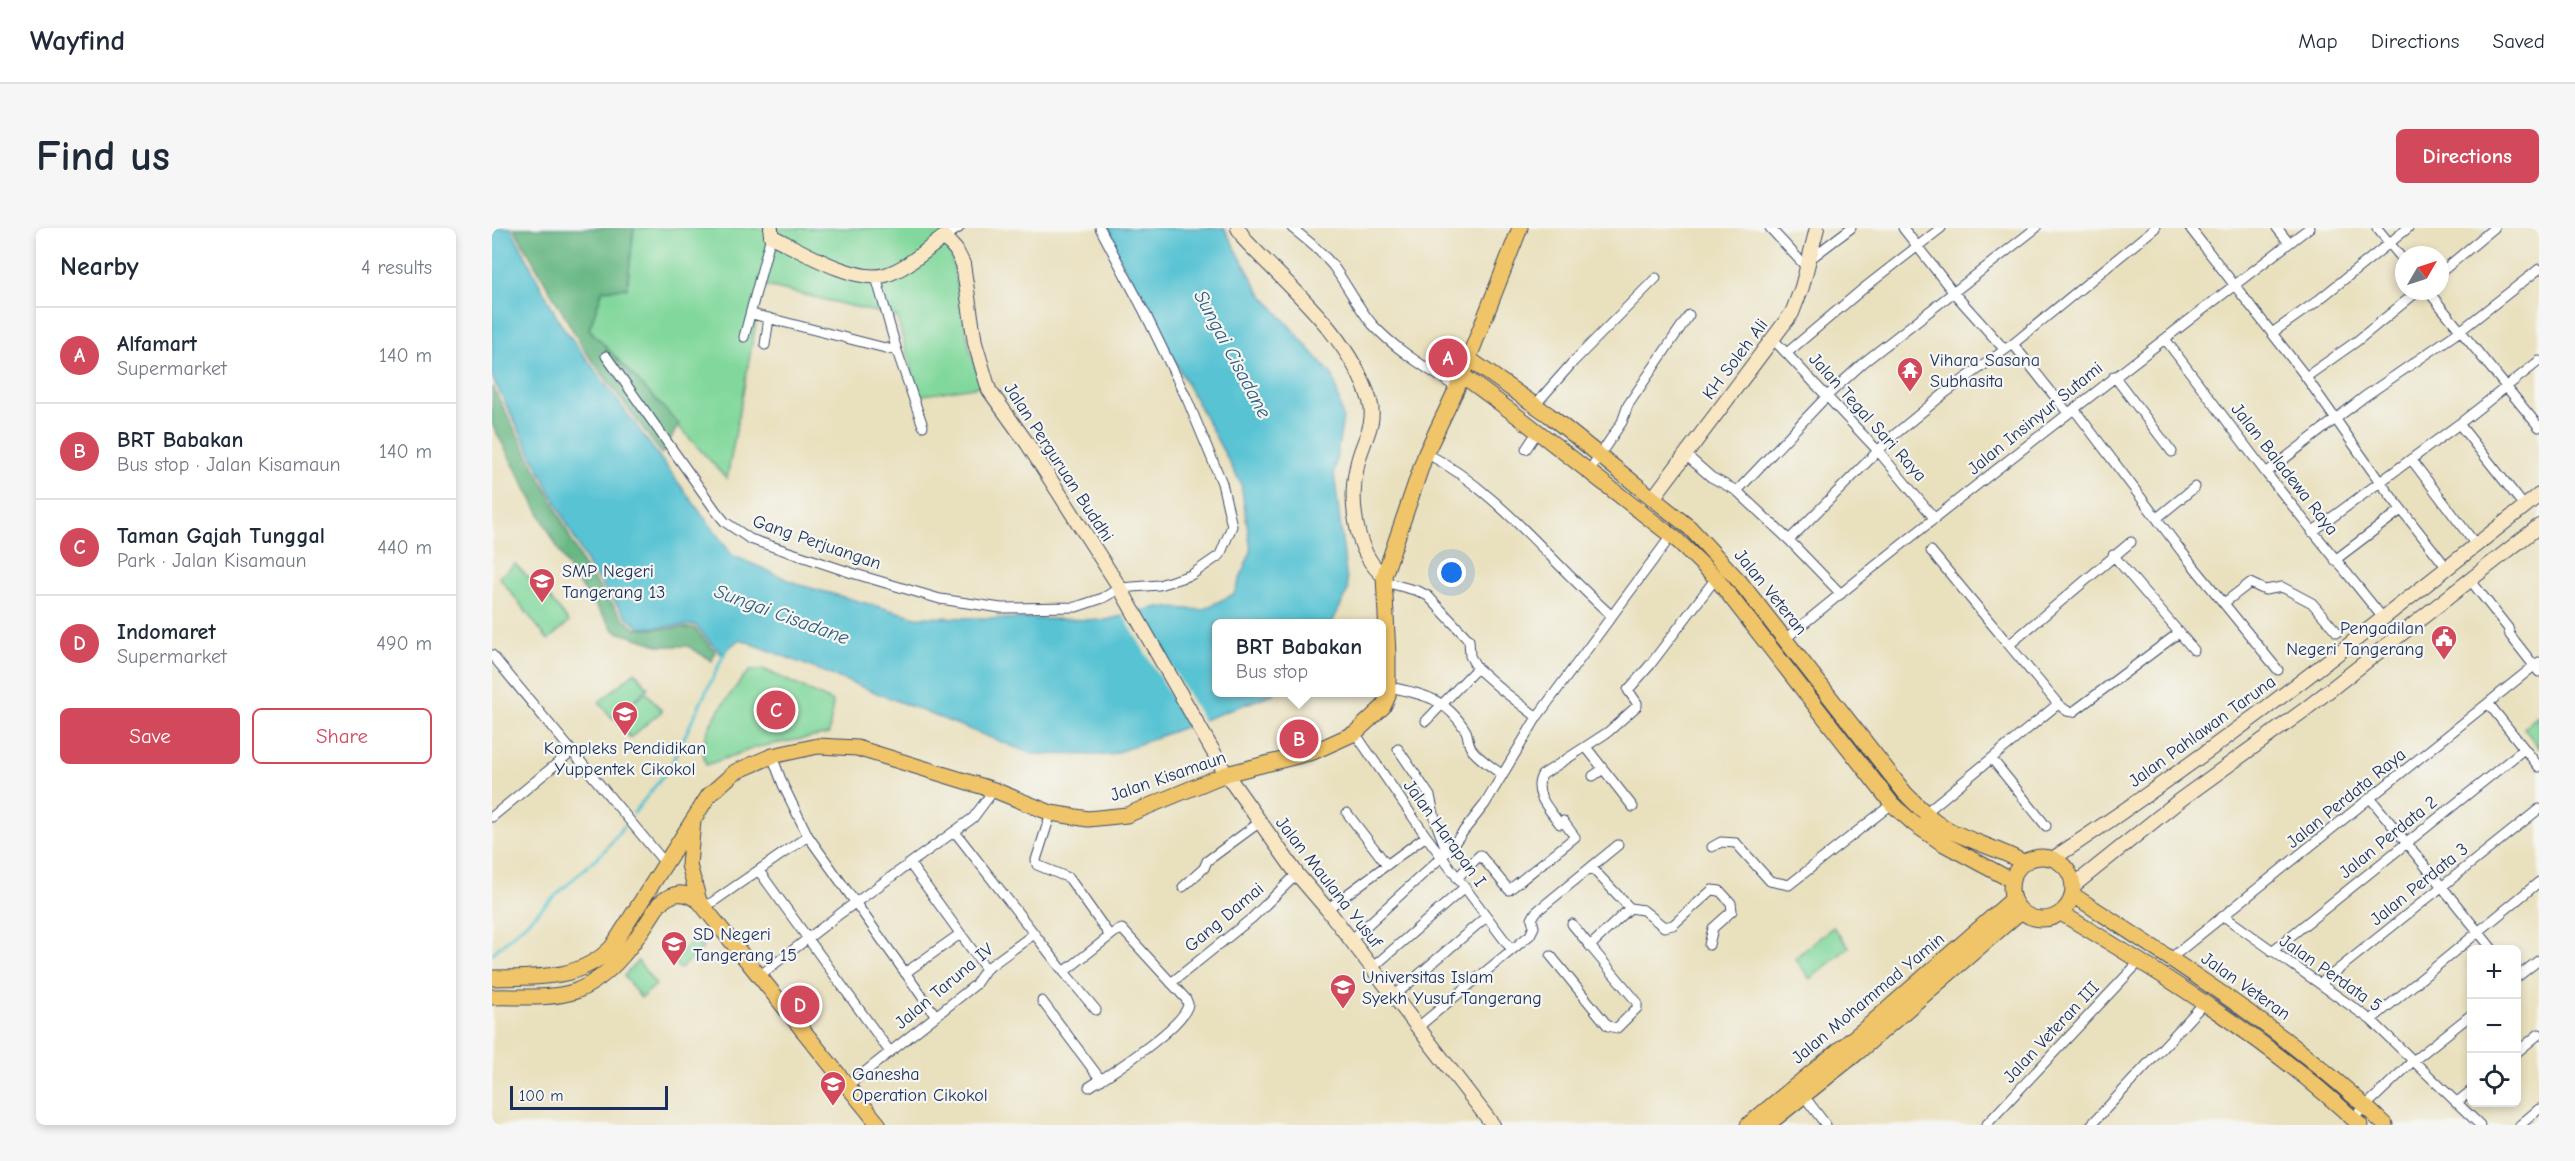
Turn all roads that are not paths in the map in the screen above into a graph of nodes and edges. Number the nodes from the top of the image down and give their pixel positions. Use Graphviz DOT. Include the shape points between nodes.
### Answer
graph roads {
  1 [pos="959,228"];
  2 [pos="1100,228"];
  3 [pos="1238,228"];
  4 [pos="1292,228"];
  5 [pos="1520,228"];
  6 [pos="1770,228"];
  7 [pos="1817,228"];
  8 [pos="1851,228"];
  9 [pos="1903,228"];
  10 [pos="1941,228"];
  11 [pos="2036,228"];
  12 [pos="2155,228"];
  13 [pos="2190,228"];
  14 [pos="2277,228"];
  15 [pos="2309,228"];
  16 [pos="2377,228"];
  17 [pos="2408,228"];
  18 [pos="2494,228"];
  19 [pos="769,231"];
  20 [pos="944,237"];
  21 [pos="2289,243"];
  22 [pos="2389,243"];
  23 [pos="1918,246"];
  24 [pos="2395,250"];
  25 [pos="1809,264"];
  26 [pos="2449,266"];
  27 [pos="2539,268"];
  28 [pos="876,277"];
  29 [pos="1656,278"];
  30 [pos="2234,286"];
  31 [pos="1953,292"];
  32 [pos="2407,300"];
  33 [pos="2435,300"];
  34 [pos="752,314"];
  35 [pos="1689,315"];
  36 [pos="768,318"];
  37 [pos="2460,331"];
  38 [pos="2272,333"];
  39 [pos="744,337"];
  40 [pos="1773,339"];
  41 [pos="2165,339"];
  42 [pos="765,345"];
  43 [pos="2009,347"];
  44 [pos="897,351"];
  45 [pos="1788,352"];
  46 [pos="606,356"];
  47 [pos="1469,359"];
  48 [pos="2539,361"];
  49 [pos="2114,376"];
  50 [pos="2306,377"];
  51 [pos="1460,382"];
  52 [pos="2506,387"];
  53 [pos="1827,396"];
  54 [pos="1535,405"];
  55 [pos="2071,411"];
  56 [pos="2336,418"];
  57 [pos="2459,424"];
  58 [pos="923,426"];
  59 [pos="2539,427"];
  60 [pos="1538,431"];
  61 [pos="1526,449"];
  62 [pos="1879,452"];
  63 [pos="2172,452"];
  64 [pos="1426,453"];
  65 [pos="1599,455"];
  66 [pos="1686,455"];
  67 [pos="2411,459"];
  68 [pos="1589,471"];
  69 [pos="2266,473"];
  70 [pos="2380,482"];
  71 [pos="2195,487"];
  72 [pos="1737,491"];
  73 [pos="2539,495"];
  74 [pos="1653,498"];
  75 [pos="2525,507"];
  76 [pos="2401,510"];
  77 [pos="2157,518"];
  78 [pos="1935,519"];
  79 [pos="2539,526"];
  80 [pos="2312,532"];
  81 [pos="1671,536"];
  82 [pos="1789,540"];
  83 [pos="2131,542"];
  84 [pos="2476,545"];
  85 [pos="1931,551"];
  86 [pos="2113,555"];
  87 [pos="2335,560"];
  88 [pos="2447,568"];
  89 [pos="1716,578"];
  90 [pos="1384,579"];
  91 [pos="2469,583"];
  92 [pos="1120,588"];
  93 [pos="1841,594"];
  94 [pos="2224,603"];
  95 [pos="1612,616"];
  96 [pos="2383,618"];
  97 [pos="1386,619"];
  98 [pos="1386,622"];
  99 [pos="2180,632"];
  100 [pos="2337,632"];
  101 [pos="1785,639"];
  102 [pos="2009,645"];
  103 [pos="2194,650"];
  104 [pos="492,655"];
  105 [pos="2537,667"];
  106 [pos="1477,668"];
  107 [pos="2278,669"];
  108 [pos="1389,687"];
  109 [pos="2488,703"];
  110 [pos="2058,704"];
  111 [pos="1442,705"];
  112 [pos="1537,717"];
  113 [pos="1426,721"];
  114 [pos="1852,727"];
  115 [pos="1355,734"];
  116 [pos="1841,739"];
  117 [pos="1586,747"];
  118 [pos="1398,748"];
  119 [pos="2524,749"];
  120 [pos="572,752"];
  121 [pos="772,756"];
  122 [pos="1992,759"];
  123 [pos="2539,767"];
  124 [pos="1603,769"];
  125 [pos="1226,774"];
  126 [pos="1503,775"];
  127 [pos="1593,776"];
  128 [pos="994,790"];
  129 [pos="2371,799"];
  130 [pos="1892,804"];
  131 [pos="1633,807"];
  132 [pos="2539,808"];
  133 [pos="1051,813"];
  134 [pos="1347,813"];
  135 [pos="1925,813"];
  136 [pos="492,817"];
  137 [pos="694,817"];
  138 [pos="1260,822"];
  139 [pos="2046,826"];
  140 [pos="955,832"];
  141 [pos="808,836"];
  142 [pos="1426,837"];
  143 [pos="2407,844"];
  144 [pos="1618,845"];
  145 [pos="1713,848"];
  146 [pos="1444,855"];
  147 [pos="2054,858"];
  148 [pos="2023,862"];
  149 [pos="665,863"];
  150 [pos="910,864"];
  151 [pos="1387,865"];
  152 [pos="1591,867"];
  153 [pos="759,871"];
  154 [pos="1297,874"];
  155 [pos="1457,878"];
  156 [pos="2010,880"];
  157 [pos="2539,882"];
  158 [pos="1183,887"];
  159 [pos="2443,887"];
  160 [pos="1464,888"];
  161 [pos="2073,891"];
  162 [pos="856,902"];
  163 [pos="701,904"];
  164 [pos="2017,905"];
  165 [pos="1630,908"];
  166 [pos="1327,909"];
  167 [pos="2061,913"];
  168 [pos="1486,917"];
  169 [pos="2225,917"];
  170 [pos="1572,924"];
  171 [pos="2478,930"];
  172 [pos="960,934"];
  173 [pos="1034,934"];
  174 [pos="1110,936"];
  175 [pos="808,937"];
  176 [pos="1351,940"];
  177 [pos="1709,945"];
  178 [pos="2489,945"];
  179 [pos="1590,946"];
  180 [pos="1512,950"];
  181 [pos="2272,951"];
  182 [pos="1551,956"];
  183 [pos="2171,958"];
  184 [pos="2539,960"];
  185 [pos="2140,961"];
  186 [pos="1372,968"];
  187 [pos="986,969"];
  188 [pos="1064,972"];
  189 [pos="905,973"];
  190 [pos="2521,975"];
  191 [pos="759,976"];
  192 [pos="492,978"];
  193 [pos="1171,984"];
  194 [pos="2320,984"];
  195 [pos="1394,996"];
  196 [pos="492,997"];
  197 [pos="1042,1001"];
  198 [pos="2205,1002"];
  199 [pos="1096,1010"];
  200 [pos="936,1016"];
  201 [pos="2467,1018"];
  202 [pos="2371,1020"];
  203 [pos="1418,1027"];
  204 [pos="2539,1035"];
  205 [pos="2521,1050"];
  206 [pos="891,1052"];
  207 [pos="2413,1061"];
  208 [pos="1101,1080"];
  209 [pos="847,1086"];
  210 [pos="1089,1088"];
  211 [pos="2467,1094"];
  212 [pos="1804,1096"];
  213 [pos="2456,1103"];
  214 [pos="2364,1105"];
  215 [pos="2539,1109"];
  216 [pos="2356,1121"];
  217 [pos="879,1125"];
  218 [pos="1493,1125"];
  219 [pos="1748,1125"];
  220 [pos="1767,1125"];
  221 [pos="1826,1125"];
  222 [pos="1986,1125"];
  223 [pos="2091,1125"];
  224 [pos="2385,1125"];
  225 [pos="2480,1125"];
  226 [pos="2520,1125"];
  1 -- 20 [label="street"];
  2 -- 92 [label="street" via="1187,399 1222,483 1232,526 1220,555 1191,575 1159,585"];
  3 -- 90 [label="street" via="1324,323 1369,398 1372,420 1357,465 1354,496 1364,550"];
  4 -- 51 [label="street" via="1332,266 1360,309 1387,339 1424,367"];
  5 -- 47 [label="main road, Jalan Kisamaun"];
  6 -- 25 [label="street"];
  7 -- 25 [label="street, KH Soleh Ali"];
  8 -- 25 [label="street"];
  9 -- 23 [label="street"];
  10 -- 23 [label="street"];
  11 -- 31 [label="street"];
  12 -- 43 [label="street"];
  13 -- 30 [label="street"];
  14 -- 21 [label="street"];
  15 -- 21 [label="street, Jalan Insinyur Sutami"];
  16 -- 22 [label="street"];
  17 -- 22 [label="street"];
  18 -- 26 [label="street"];
  19 -- 28 [label="street" via="832,265"];
  19 -- 34 [label="street"];
  20 -- 28 [label="street" via="894,271"];
  20 -- 92 [label="street, Jalan Perguruan Buddhi" via="963,264 975,343 986,384"];
  21 -- 30 [label="street, Jalan Insinyur Sutami"];
  22 -- 24 [label="street"];
  22 -- 38 [label="street"];
  23 -- 31 [label="street"];
  23 -- 45 [label="street"];
  25 -- 40 [label="street, KH Soleh Ali" via="1797,303"];
  27 -- 37 [label="street"];
  28 -- 44 [label="street"];
  29 -- 54 [label="street"];
  30 -- 38 [label="street"];
  30 -- 41 [label="street, Jalan Insinyur Sutami"];
  31 -- 43 [label="street"];
  31 -- 53 [label="street"];
  32 -- 50 [label="street"];
  33 -- 37 [label="street"];
  34 -- 36 [label="street"];
  34 -- 39 [label="street"];
  35 -- 65 [label="street"];
  36 -- 42 [label="street"];
  36 -- 44 [label="street"];
  37 -- 52 [label="street"];
  37 -- 56 [label="street"];
  38 -- 50 [label="street"];
  40 -- 45 [label="street, Jalan Tegal Sari Raya"];
  40 -- 66 [label="street, KH Soleh Ali"];
  41 -- 49 [label="street, Jalan Insinyur Sutami"];
  41 -- 69 [label="street, Jalan Baladewa Raya"];
  43 -- 55 [label="street"];
  43 -- 62 [label="street" via="1929,406"];
  44 -- 58 [label="street"];
  45 -- 53 [label="street, Jalan Tegal Sari Raya"];
  46 -- 92 [label="street, Gang Perjuangan" via="724,522 750,539 940,599 1001,608 1076,607"];
  47 -- 51 [label="main road, Jalan Kisamaun"];
  47 -- 54 [label="main road, Jalan Veteran"];
  48 -- 52 [label="street"];
  49 -- 55 [label="street, Jalan Insinyur Sutami"];
  49 -- 63 [label="street"];
  50 -- 56 [label="street"];
  51 -- 60 [label="main road, Jalan Veteran"];
  51 -- 64 [label="main road, Jalan Kisamaun"];
  52 -- 57 [label="street"];
  52 -- 59 [label="street"];
  53 -- 62 [label="street, Jalan Tegal Sari Raya"];
  53 -- 72 [label="street"];
  54 -- 65 [label="main road, Jalan Veteran"];
  55 -- 77 [label="street"];
  55 -- 78 [label="street, Jalan Insinyur Sutami"];
  56 -- 69 [label="street"];
  56 -- 70 [label="street"];
  57 -- 67 [label="street"];
  57 -- 75 [label="street"];
  60 -- 61 [label="street"];
  60 -- 68 [label="main road, Jalan Veteran"];
  62 -- 78 [label="street, Jalan Tegal Sari Raya"];
  62 -- 82 [label="street"];
  64 -- 90 [label="main road, Jalan Kisamaun"];
  64 -- 95 [label="street" via="1453,467 1484,492"];
  65 -- 68 [label="street"];
  65 -- 74 [label="main road, Jalan Veteran"];
  66 -- 72 [label="street" via="1711,477"];
  66 -- 74 [label="street, KH Soleh Ali"];
  67 -- 70 [label="street"];
  67 -- 84 [label="street"];
  68 -- 81 [label="main road, Jalan Veteran"];
  69 -- 80 [label="street, Jalan Baladewa Raya"];
  70 -- 76 [label="street"];
  70 -- 80 [label="street"];
  71 -- 77 [label="street"];
  72 -- 82 [label="street"];
  73 -- 75 [label="street, Jalan Pahlawan Taruna"];
  74 -- 101 [label="main road, Jalan Veteran" via="1697,536"];
  75 -- 84 [label="street, Jalan Pahlawan Taruna"];
  76 -- 87 [label="street"];
  76 -- 88 [label="street"];
  77 -- 94 [label="street"];
  78 -- 93 [label="street, Jalan Insinyur Sutami"];
  79 -- 91 [label="street"];
  80 -- 87 [label="street, Jalan Baladewa Raya"];
  81 -- 89 [label="main road, Jalan Veteran"];
  81 -- 95 [label="street"];
  82 -- 93 [label="street"];
  83 -- 86 [label="street"];
  84 -- 88 [label="street, Jalan Pahlawan Taruna"];
  85 -- 102 [label="street"];
  86 -- 99 [label="street"];
  86 -- 102 [label="street"];
  87 -- 96 [label="street, Jalan Baladewa Raya"];
  88 -- 96 [label="street, Jalan Pahlawan Taruna"];
  89 -- 116 [label="main road, Jalan Veteran"];
  89 -- 117 [label="street" via="1628,690 1637,706"];
  90 -- 97 [label="main road, Jalan Kisamaun"];
  90 -- 106 [label="street" via="1428,596 1469,640 1470,656"];
  91 -- 105 [label="street"];
  91 -- 161 [label="street" via="2180,800"];
  92 -- 125 [label="street, Jalan Perguruan Buddhi"];
  93 -- 101 [label="street, Jalan Insinyur Sutami"];
  94 -- 100 [label="street" via="2250,583 2265,590 2282,587 2318,608"];
  94 -- 107 [label="street"];
  95 -- 112 [label="street"];
  96 -- 147 [label="street, Jalan Pahlawan Taruna" via="2128,808"];
  98 -- 108 [label="main road, Jalan Kisamaun"];
  99 -- 103 [label="street"];
  99 -- 110 [label="street" via="2078,710 2067,711"];
  101 -- 114 [label="main road, Jalan Veteran"];
  102 -- 110 [label="street"];
  104 -- 120 [label="street"];
  105 -- 109 [label="street, Jalan Perdata Raya"];
  106 -- 111 [label="street"];
  106 -- 112 [label="street"];
  108 -- 111 [label="street" via="1428,695"];
  108 -- 115 [label="main road, Jalan Kisamaun" via="1383,708"];
  109 -- 119 [label="street"];
  109 -- 129 [label="street, Jalan Perdata Raya"];
  110 -- 122 [label="street"];
  111 -- 113 [label="street"];
  111 -- 126 [label="street" via="1467,733 1474,753"];
  112 -- 126 [label="street"];
  114 -- 116 [label="main road"];
  114 -- 135 [label="main road, Jalan Veteran"];
  115 -- 125 [label="main road, Jalan Kisamaun" via="1313,752"];
  115 -- 142 [label="street, Jalan Harapan I"];
  116 -- 130 [label="main road, Jalan Veteran"];
  117 -- 124 [label="street"];
  117 -- 155 [label="street" via="1542,775 1539,783 1543,802 1575,837 1509,890 1480,855"];
  118 -- 146 [label="street" via="1432,802"];
  119 -- 123 [label="street"];
  119 -- 143 [label="street, Jalan Perdata 2"];
  120 -- 136 [label="street"];
  120 -- 149 [label="street"];
  121 -- 128 [label="main road, Jalan Kisamaun" via="818,746 857,748"];
  121 -- 137 [label="main road, Jalan Kisamaun" via="746,765 725,780"];
  121 -- 141 [label="street"];
  122 -- 135 [label="street"];
  122 -- 139 [label="street"];
  124 -- 127 [label="street"];
  124 -- 131 [label="street"];
  125 -- 133 [label="main road, Jalan Kisamaun" via="1127,815 1088,819"];
  125 -- 138 [label="street, Jalan Maulana Yusuf"];
  126 -- 146 [label="street"];
  128 -- 133 [label="main road, Jalan Kisamaun"];
  128 -- 140 [label="street"];
  129 -- 143 [label="street"];
  129 -- 169 [label="street, Jalan Perdata Raya"];
  130 -- 145 [label="street" via="1789,885 1770,881 1736,843 1721,842"];
  130 -- 156 [label="main road, Jalan Veteran" via="1942,843"];
  132 -- 159 [label="street, Jalan Perdata 3"];
  133 -- 174 [label="street" via="1037,864 1069,878"];
  134 -- 151 [label="street"];
  135 -- 148 [label="main road, Jalan Veteran" via="1948,829"];
  137 -- 149 [label="main road, Jalan Kisamaun"];
  137 -- 163 [label="main road" via="689,865"];
  138 -- 154 [label="street, Jalan Maulana Yusuf"];
  138 -- 158 [label="street" via="1207,861"];
  140 -- 150 [label="street"];
  140 -- 173 [label="street"];
  141 -- 153 [label="street"];
  141 -- 162 [label="street"];
  142 -- 146 [label="street, Jalan Harapan I"];
  142 -- 151 [label="street"];
  143 -- 159 [label="street"];
  143 -- 181 [label="street, Jalan Perdata 2"];
  144 -- 152 [label="street"];
  146 -- 155 [label="street, Jalan Harapan I"];
  146 -- 176 [label="street"];
  147 -- 148 [label="main road" via="2035,857"];
  147 -- 161 [label="main road" via="2071,875"];
  148 -- 156 [label="main road"];
  149 -- 192 [label="main road, Jalan Kisamaun" via="612,947 594,962 563,974"];
  150 -- 162 [label="street"];
  150 -- 172 [label="street"];
  151 -- 166 [label="street"];
  152 -- 165 [label="street"];
  152 -- 180 [label="street" via="1536,912 1533,931"];
  153 -- 163 [label="street"];
  153 -- 175 [label="street"];
  154 -- 166 [label="street, Jalan Maulana Yusuf"];
  154 -- 193 [label="street, Gang Damai" via="1252,918"];
  155 -- 160 [label="street, Jalan Harapan I"];
  156 -- 164 [label="main road"];
  157 -- 171 [label="street"];
  159 -- 171 [label="street"];
  159 -- 194 [label="street, Jalan Perdata 3"];
  160 -- 168 [label="street, Jalan Harapan I"];
  160 -- 186 [label="street"];
  161 -- 167 [label="main road"];
  161 -- 183 [label="main road, Jalan Veteran"];
  162 -- 175 [label="street"];
  162 -- 189 [label="street"];
  163 -- 191 [label="main road"];
  163 -- 196 [label="main road" via="686,893 666,898 613,967 577,991"];
  164 -- 167 [label="main road" via="2034,918 2048,919"];
  164 -- 212 [label="main road, Jalan Mohammad Yamin"];
  164 -- 219 [label="main road, Jalan Mohammad Yamin"];
  165 -- 177 [label="street" via="1643,910 1669,927 1712,890 1717,890 1731,903 1732,911 1713,928"];
  165 -- 179 [label="street"];
  166 -- 176 [label="street, Jalan Maulana Yusuf"];
  167 -- 185 [label="main road, Jalan Veteran"];
  168 -- 180 [label="street, Jalan Harapan I"];
  168 -- 195 [label="street"];
  169 -- 181 [label="street, Jalan Perdata 5"];
  169 -- 183 [label="street, Jalan Perdata Raya"];
  170 -- 179 [label="street"];
  171 -- 178 [label="street"];
  171 -- 202 [label="street"];
  172 -- 187 [label="street"];
  172 -- 189 [label="street"];
  173 -- 187 [label="street, Jalan Taruna IV"];
  173 -- 188 [label="street"];
  174 -- 188 [label="street"];
  174 -- 193 [label="street" via="1119,929 1125,931"];
  175 -- 191 [label="street"];
  175 -- 206 [label="street"];
  176 -- 186 [label="street, Jalan Maulana Yusuf"];
  179 -- 182 [label="street" via="1637,1002 1637,1008 1617,1028 1608,1026"];
  180 -- 203 [label="street"];
  181 -- 194 [label="street, Jalan Perdata 5"];
  183 -- 214 [label="main road, Jalan Veteran" via="2309,1056"];
  184 -- 190 [label="street"];
  185 -- 198 [label="main road, Jalan Veteran"];
  185 -- 222 [label="street, Jalan Veteran III"];
  186 -- 195 [label="street, Jalan Maulana Yusuf"];
  187 -- 200 [label="street, Jalan Taruna IV" via="975,985"];
  188 -- 199 [label="street"];
  189 -- 200 [label="street"];
  191 -- 209 [label="main road"];
  193 -- 208 [label="street" via="1188,1004 1183,1015 1150,1045"];
  194 -- 202 [label="street, Jalan Perdata 5"];
  195 -- 203 [label="street, Jalan Maulana Yusuf"];
  197 -- 208 [label="street"];
  198 -- 216 [label="main road, Jalan Veteran"];
  198 -- 223 [label="street"];
  200 -- 206 [label="street, Jalan Taruna IV"];
  201 -- 207 [label="street"];
  202 -- 207 [label="street, Jalan Perdata 5"];
  203 -- 218 [label="street, Jalan Maulana Yusuf"];
  204 -- 205 [label="street"];
  206 -- 209 [label="street, Jalan Taruna IV"];
  207 -- 213 [label="street, Jalan Perdata 5"];
  207 -- 214 [label="street"];
  208 -- 210 [label="street"];
  209 -- 217 [label="main road"];
  211 -- 213 [label="street"];
  212 -- 220 [label="main road, Jalan Mohammad Yamin"];
  212 -- 221 [label="street"];
  213 -- 225 [label="street, Jalan Perdata 5"];
  214 -- 216 [label="street"];
  214 -- 224 [label="main road, Jalan Veteran"];
  215 -- 226 [label="street"];
}
